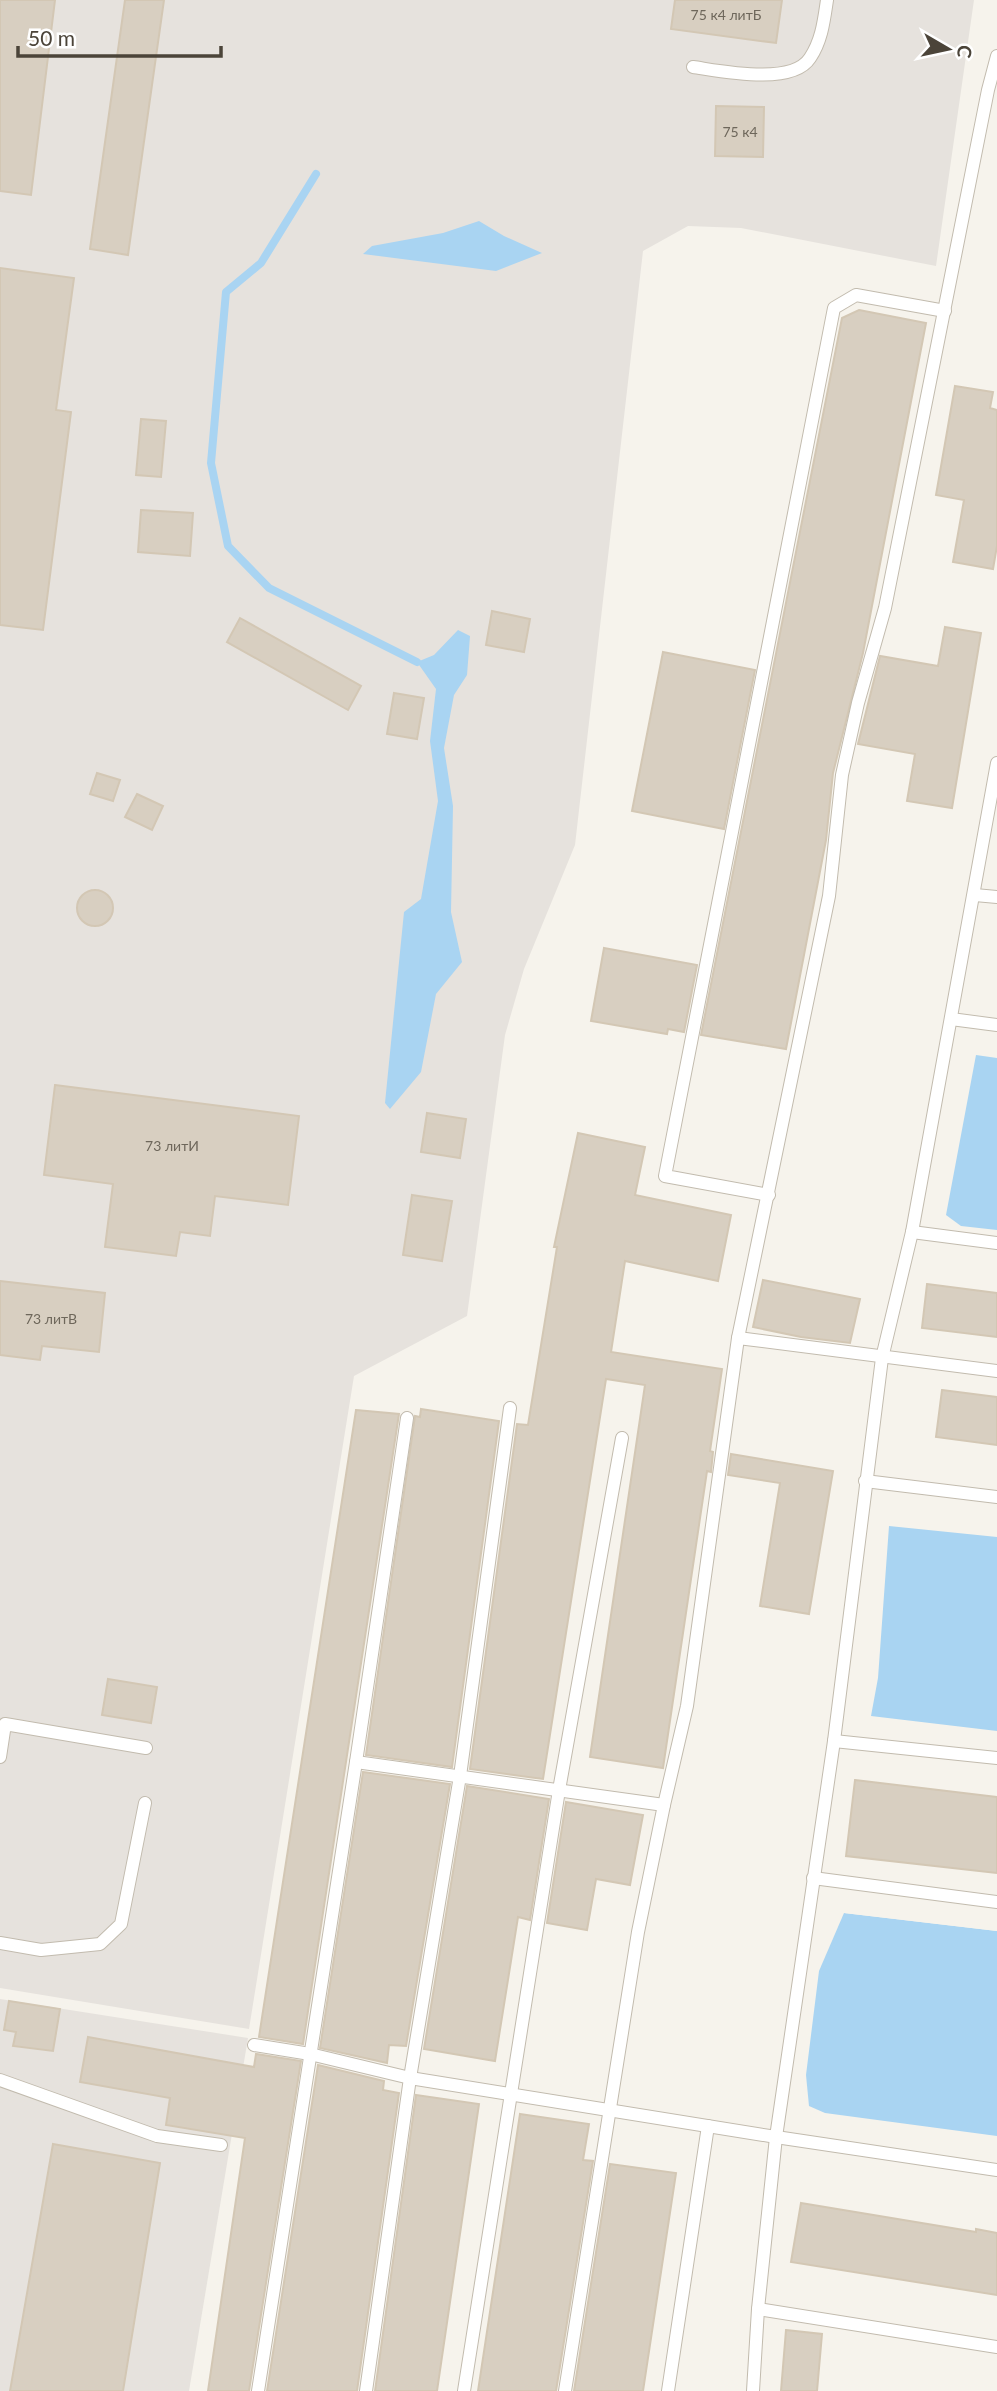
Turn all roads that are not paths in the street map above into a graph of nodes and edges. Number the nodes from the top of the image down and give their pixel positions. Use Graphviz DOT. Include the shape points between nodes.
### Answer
graph roads {
  1 [pos="827,0"];
  2 [pos="997,56"];
  3 [pos="693,68"];
  4 [pos="945,311"];
  5 [pos="997,763"];
  6 [pos="975,895"];
  7 [pos="997,897"];
  8 [pos="951,1019"];
  9 [pos="997,1024"];
  10 [pos="769,1195"];
  11 [pos="912,1232"];
  12 [pos="997,1243"];
  13 [pos="738,1338"];
  14 [pos="882,1358"];
  15 [pos="997,1371"];
  16 [pos="510,1408"];
  17 [pos="407,1418"];
  18 [pos="622,1438"];
  19 [pos="865,1481"];
  20 [pos="997,1497"];
  21 [pos="834,1741"];
  22 [pos="146,1748"];
  23 [pos="0,1757"];
  24 [pos="997,1758"];
  25 [pos="356,1762"];
  26 [pos="460,1776"];
  27 [pos="559,1790"];
  28 [pos="145,1803"];
  29 [pos="663,1805"];
  30 [pos="813,1878"];
  31 [pos="997,1902"];
  32 [pos="0,1943"];
  33 [pos="254,2045"];
  34 [pos="310,2054"];
  35 [pos="410,2078"];
  36 [pos="1,2085"];
  37 [pos="512,2094"];
  38 [pos="610,2110"];
  39 [pos="708,2126"];
  40 [pos="776,2137"];
  41 [pos="221,2145"];
  42 [pos="997,2170"];
  43 [pos="758,2309"];
  44 [pos="997,2347"];
  45 [pos="258,2391"];
  46 [pos="366,2391"];
  47 [pos="464,2391"];
  48 [pos="565,2391"];
  49 [pos="668,2391"];
  50 [pos="753,2391"];
  1 -- 3 [label="lane" via="822,34 809,61 785,73 755,75"];
  2 -- 4 [label="lane"];
  4 -- 10 [label="lane" via="884,608 842,775 829,897"];
  4 -- 10 [label="lane" via="856,295 834,308 665,1176"];
  5 -- 6 [label="lane"];
  6 -- 7 [label="lane"];
  6 -- 8 [label="lane"];
  8 -- 9 [label="lane"];
  8 -- 11 [label="lane"];
  10 -- 13 [label="lane"];
  11 -- 12 [label="lane"];
  11 -- 14 [label="lane"];
  13 -- 14 [label="lane"];
  13 -- 29 [label="lane" via="687,1706"];
  14 -- 15 [label="lane"];
  14 -- 19 [label="lane"];
  16 -- 26 [label="lane"];
  17 -- 25 [label="lane"];
  18 -- 27 [label="lane"];
  19 -- 20 [label="lane"];
  19 -- 21 [label="lane"];
  21 -- 24 [label="lane"];
  21 -- 30 [label="lane"];
  22 -- 23 [label="lane" via="5,1724"];
  25 -- 26 [label="lane"];
  25 -- 34 [label="lane"];
  26 -- 27 [label="lane"];
  26 -- 35 [label="lane"];
  27 -- 29 [label="lane"];
  27 -- 37 [label="lane"];
  28 -- 32 [label="lane" via="121,1924 100,1944 41,1950"];
  29 -- 38 [label="lane"];
  30 -- 31 [label="lane"];
  30 -- 40 [label="lane"];
  33 -- 34 [label="lane"];
  34 -- 35 [label="lane"];
  34 -- 45 [label="lane"];
  35 -- 37 [label="lane"];
  35 -- 46 [label="lane"];
  36 -- 41 [label="lane" via="156,2136"];
  37 -- 38 [label="lane"];
  37 -- 47 [label="lane"];
  38 -- 39 [label="lane"];
  38 -- 48 [label="lane"];
  39 -- 40 [label="lane"];
  39 -- 49 [label="lane"];
  40 -- 42 [label="lane"];
  40 -- 43 [label="lane"];
  43 -- 44 [label="lane"];
  43 -- 50 [label="lane"];
}
